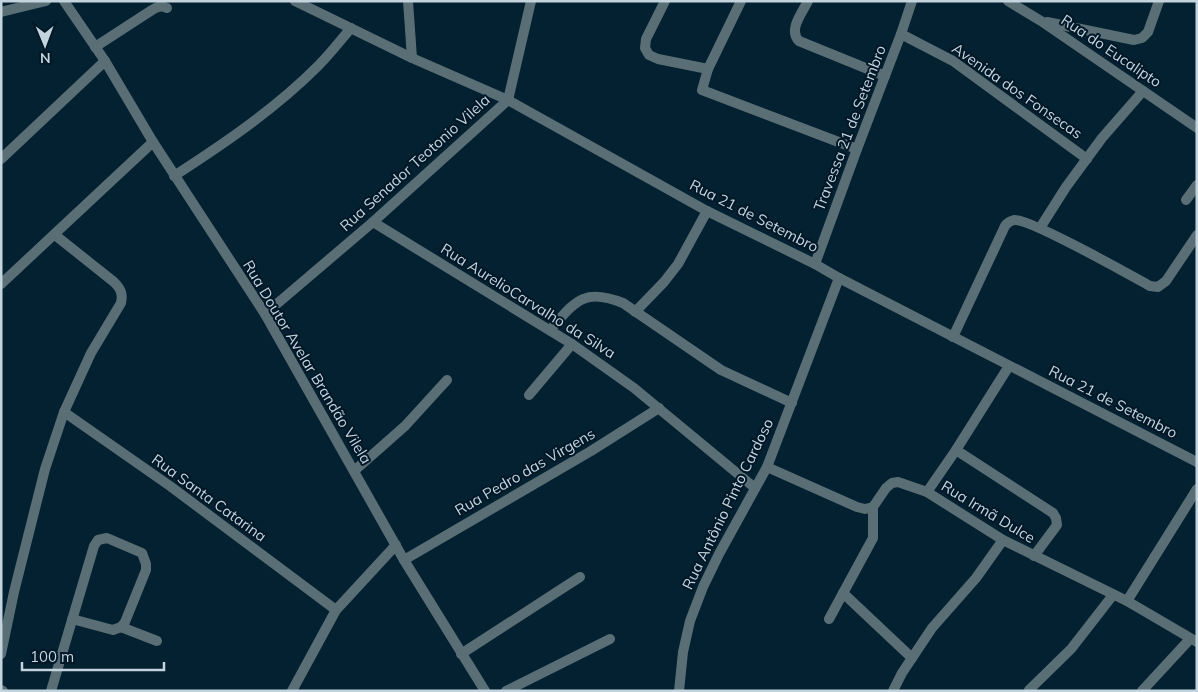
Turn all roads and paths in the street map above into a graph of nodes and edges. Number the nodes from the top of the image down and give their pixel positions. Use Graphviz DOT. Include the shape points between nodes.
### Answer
graph roads {
  1 [pos="46,1"];
  2 [pos="64,1"];
  3 [pos="295,1"];
  4 [pos="408,1"];
  5 [pos="531,1"];
  6 [pos="665,1"];
  7 [pos="741,1"];
  8 [pos="808,1"];
  9 [pos="912,1"];
  10 [pos="1008,1"];
  11 [pos="1159,1"];
  12 [pos="166,8"];
  13 [pos="1,12"];
  14 [pos="1041,22"];
  15 [pos="351,28"];
  16 [pos="901,34"];
  17 [pos="95,47"];
  18 [pos="412,58"];
  19 [pos="105,61"];
  20 [pos="708,69"];
  21 [pos="885,76"];
  22 [pos="1144,91"];
  23 [pos="508,100"];
  24 [pos="1197,128"];
  25 [pos="153,142"];
  26 [pos="856,149"];
  27 [pos="1,159"];
  28 [pos="1087,159"];
  29 [pos="174,176"];
  30 [pos="1197,185"];
  31 [pos="1186,200"];
  32 [pos="707,211"];
  33 [pos="373,222"];
  34 [pos="1040,228"];
  35 [pos="55,235"];
  36 [pos="1197,235"];
  37 [pos="814,264"];
  38 [pos="839,278"];
  39 [pos="1,284"];
  40 [pos="635,312"];
  41 [pos="265,314"];
  42 [pos="550,330"];
  43 [pos="953,336"];
  44 [pos="572,344"];
  45 [pos="1009,366"];
  46 [pos="447,380"];
  47 [pos="530,395"];
  48 [pos="792,403"];
  49 [pos="660,408"];
  50 [pos="64,412"];
  51 [pos="956,450"];
  52 [pos="1197,462"];
  53 [pos="767,467"];
  54 [pos="354,472"];
  55 [pos="755,488"];
  56 [pos="1197,489"];
  57 [pos="927,492"];
  58 [pos="873,508"];
  59 [pos="1002,540"];
  60 [pos="396,546"];
  61 [pos="1034,556"];
  62 [pos="404,560"];
  63 [pos="580,577"];
  64 [pos="843,593"];
  65 [pos="1113,595"];
  66 [pos="1127,602"];
  67 [pos="336,610"];
  68 [pos="72,619"];
  69 [pos="829,619"];
  70 [pos="121,627"];
  71 [pos="610,639"];
  72 [pos="157,641"];
  73 [pos="1193,641"];
  74 [pos="1,654"];
  75 [pos="461,654"];
  76 [pos="912,658"];
  77 [pos="1029,690"];
  78 [pos="51,691"];
  79 [pos="292,691"];
  80 [pos="484,691"];
  81 [pos="506,691"];
  82 [pos="679,691"];
  83 [pos="893,691"];
  84 [pos="1142,691"];
  1 -- 13 [label="street"];
  2 -- 17 [label="street, Rua Doutor Avelar Brandão Vilela"];
  3 -- 15 [label="street, Rua 21 de Setembro"];
  4 -- 18 [label="street"];
  5 -- 23 [label="street, Rua Senador Teotonio Vilela"];
  6 -- 20 [label="street" via="646,39 645,48 649,55"];
  7 -- 20 [label="street"];
  8 -- 21 [label="street" via="793,29 799,41"];
  9 -- 16 [label="street, Travessa 21 de Setembro"];
  10 -- 14 [label="street, Rua do Eucalipto"];
  11 -- 14 [label="street" via="1148,32 1134,40"];
  12 -- 17 [label="street" via="152,10"];
  14 -- 22 [label="street, Rua do Eucalipto"];
  15 -- 18 [label="street, Rua 21 de Setembro"];
  15 -- 29 [label="street" via="318,66 265,113"];
  16 -- 21 [label="street, Travessa 21 de Setembro"];
  16 -- 28 [label="street, Avenida dos Fonsecas" via="967,70"];
  17 -- 19 [label="street, Rua Doutor Avelar Brandão Vilela"];
  18 -- 23 [label="street, Rua 21 de Setembro"];
  19 -- 25 [label="street, Rua Doutor Avelar Brandão Vilela"];
  19 -- 27 [label="street"];
  20 -- 26 [label="street" via="702,90"];
  21 -- 26 [label="street, Travessa 21 de Setembro"];
  22 -- 24 [label="street, Rua do Eucalipto"];
  22 -- 28 [label="street"];
  23 -- 32 [label="street, Rua 21 de Setembro"];
  23 -- 33 [label="street, Rua Senador Teotonio Vilela"];
  25 -- 29 [label="street, Rua Doutor Avelar Brandão Vilela"];
  25 -- 35 [label="street"];
  26 -- 37 [label="street, Travessa 21 de Setembro"];
  28 -- 34 [label="street"];
  29 -- 41 [label="street, Rua Doutor Avelar Brandão Vilela"];
  30 -- 31 [label="street"];
  32 -- 37 [label="street, Rua 21 de Setembro"];
  32 -- 40 [label="street" via="675,269"];
  33 -- 41 [label="street, Rua Senador Teotonio Vilela"];
  33 -- 42 [label="street, Rua AurelioCarvalho da Silva"];
  34 -- 36 [label="street" via="1150,286 1158,287 1166,282"];
  34 -- 43 [label="street" via="1015,220 1005,226"];
  35 -- 39 [label="street"];
  35 -- 50 [label="street" via="121,291 121,304 91,353"];
  37 -- 38 [label="street, Rua 21 de Setembro"];
  38 -- 43 [label="street, Rua 21 de Setembro"];
  38 -- 48 [label="street, Rua Antônio Pinto Cardoso"];
  40 -- 42 [label="street" via="611,299 590,296 577,302"];
  40 -- 48 [label="street" via="721,370"];
  41 -- 54 [label="street, Rua Doutor Avelar Brandão Vilela"];
  42 -- 44 [label="street, Rua AurelioCarvalho da Silva"];
  43 -- 45 [label="street, Rua 21 de Setembro"];
  44 -- 47 [label="street"];
  44 -- 49 [label="street, Rua AurelioCarvalho da Silva"];
  45 -- 51 [label="street"];
  45 -- 52 [label="street, Rua 21 de Setembro"];
  46 -- 54 [label="street" via="405,426"];
  48 -- 53 [label="street, Rua Antônio Pinto Cardoso"];
  49 -- 55 [label="street, Rua AurelioCarvalho da Silva"];
  49 -- 62 [label="street, Rua Pedro das Virgens"];
  50 -- 67 [label="street, Rua Santa Catarina"];
  50 -- 74 [label="street" via="45,469"];
  51 -- 57 [label="street"];
  51 -- 61 [label="street" via="1053,513 1057,525"];
  53 -- 55 [label="street, Rua Antônio Pinto Cardoso"];
  53 -- 58 [label="street" via="857,507"];
  54 -- 60 [label="street, Rua Doutor Avelar Brandão Vilela"];
  55 -- 82 [label="street, Rua Antônio Pinto Cardoso" via="719,554 690,621"];
  56 -- 66 [label="street"];
  57 -- 58 [label="street, Rua Irmã Dulce" via="892,483"];
  57 -- 59 [label="street, Rua Irmã Dulce"];
  58 -- 64 [label="street" via="873,538"];
  59 -- 61 [label="street, Rua Irmã Dulce"];
  59 -- 76 [label="street"];
  60 -- 62 [label="street, Rua Doutor Avelar Brandão Vilela"];
  60 -- 67 [label="street"];
  61 -- 65 [label="street, Rua Irmã Dulce"];
  62 -- 75 [label="street, Rua Doutor Avelar Brandão Vilela"];
  63 -- 75 [label="street"];
  64 -- 69 [label="street"];
  64 -- 76 [label="street"];
  65 -- 66 [label="street, Rua Irmã Dulce"];
  65 -- 77 [label="street" via="1071,649"];
  66 -- 73 [label="street, Rua Irmã Dulce"];
  67 -- 79 [label="street"];
  68 -- 70 [label="street" via="113,630"];
  68 -- 70 [label="street" via="94,546 98,540 107,538 142,553 146,564"];
  68 -- 78 [label="street"];
  70 -- 72 [label="street"];
  71 -- 81 [label="street"];
  73 -- 84 [label="street"];
  75 -- 80 [label="street, Rua Doutor Avelar Brandão Vilela"];
  76 -- 83 [label="street"];
}
